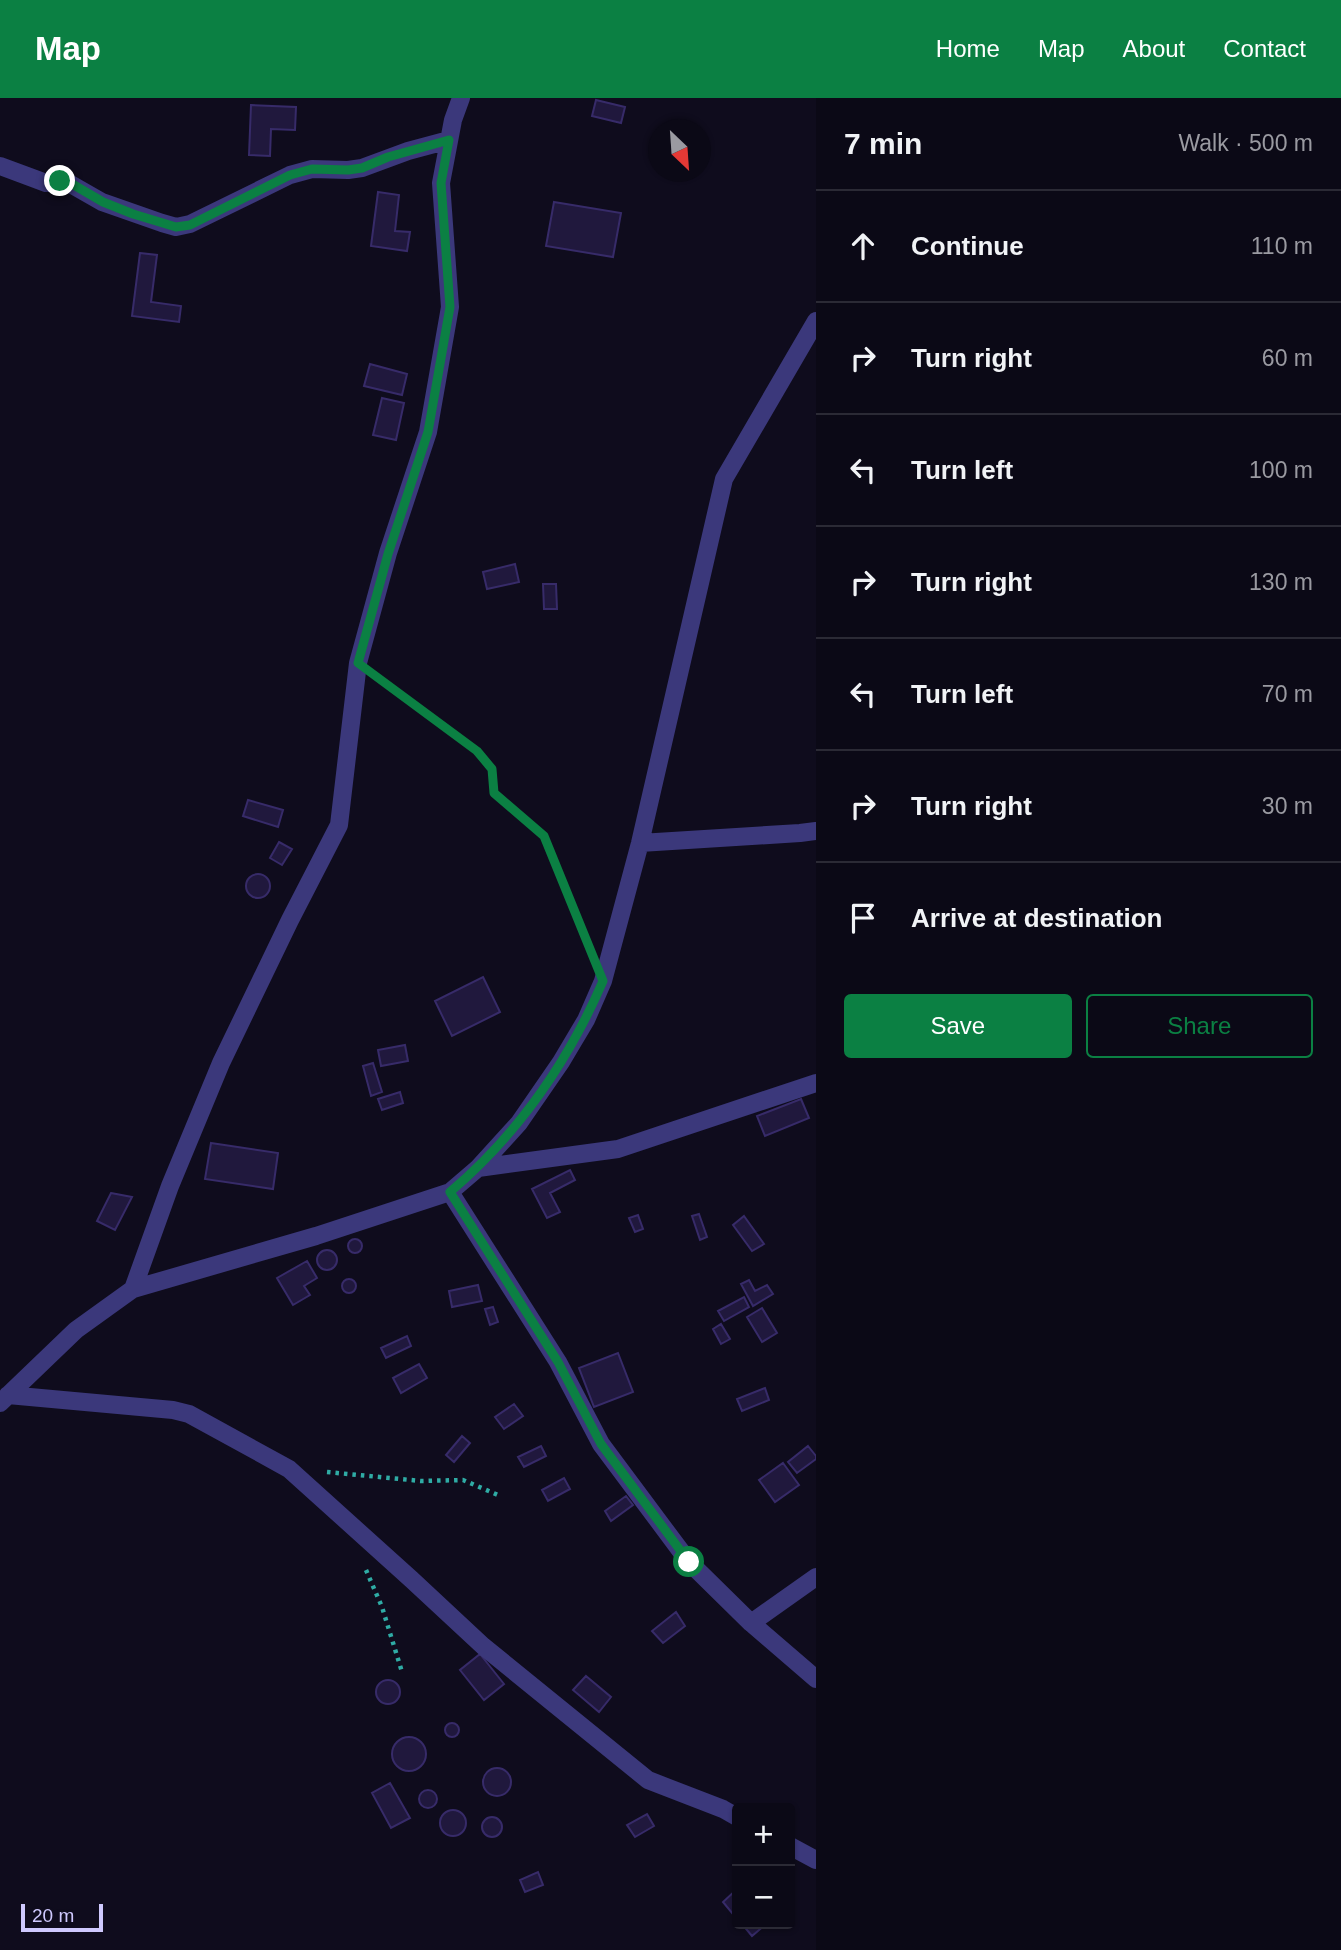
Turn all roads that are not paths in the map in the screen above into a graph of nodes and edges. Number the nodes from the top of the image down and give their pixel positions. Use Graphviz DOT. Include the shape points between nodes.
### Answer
graph roads {
  1 [pos="461,98"];
  2 [pos="449,140"];
  3 [pos="0,166"];
  4 [pos="816,321"];
  5 [pos="816,831"];
  6 [pos="640,843"];
  7 [pos="816,1083"];
  8 [pos="478,1168"];
  9 [pos="450,1192"];
  10 [pos="133,1289"];
  11 [pos="4,1399"];
  12 [pos="816,1577"];
  13 [pos="751,1623"];
  14 [pos="816,1679"];
  15 [pos="732,1814"];
  16 [pos="795,1849"];
  17 [pos="816,1860"];
  1 -- 2 [label="street"];
  2 -- 3 [label="street" via="362,168 312,169 290,175 190,225 176,227 103,202 67,181 46,183"];
  2 -- 10 [label="street" via="441,183 450,307 428,432 358,663 339,825 221,1063"];
  4 -- 6 [label="street" via="724,479"];
  5 -- 6 [label="street"];
  6 -- 8 [label="street" via="603,981 586,1020 519,1124"];
  7 -- 8 [label="street" via="618,1149"];
  8 -- 9 [label="street"];
  9 -- 10 [label="street"];
  9 -- 13 [label="street" via="558,1362 601,1444 689,1562"];
  10 -- 11 [label="street" via="76,1330"];
  11 -- 15 [label="street" via="173,1410 289,1469 483,1646 648,1780"];
  12 -- 13 [label="street"];
  13 -- 14 [label="street"];
  16 -- 17 [label="street"];
}
